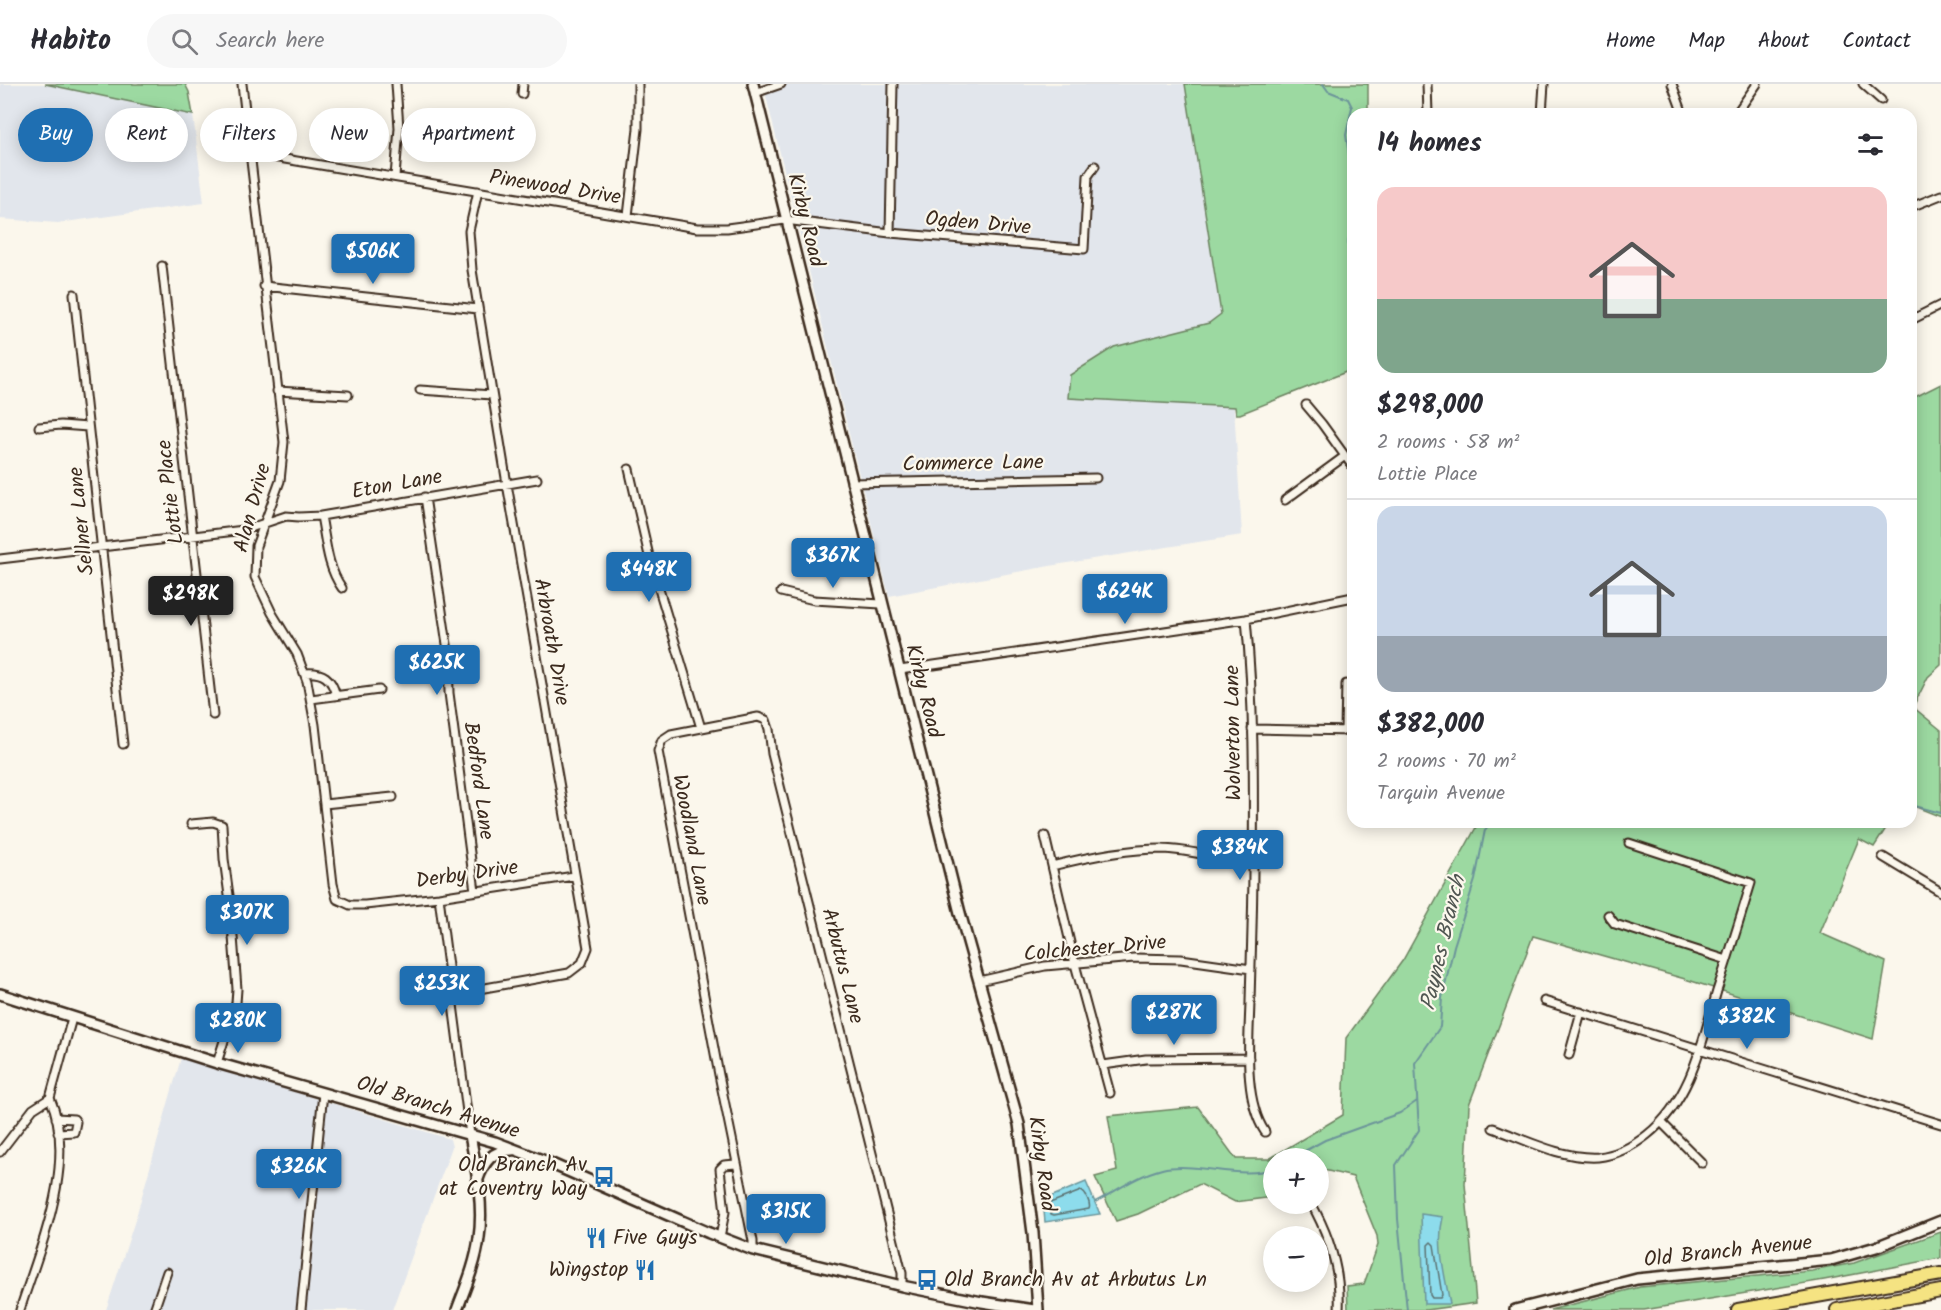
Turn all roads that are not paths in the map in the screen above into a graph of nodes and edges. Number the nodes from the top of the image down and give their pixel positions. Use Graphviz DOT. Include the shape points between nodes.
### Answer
graph roads {
  1 [pos="242,84"];
  2 [pos="396,84"];
  3 [pos="523,84"];
  4 [pos="638,84"];
  5 [pos="781,84"];
  6 [pos="894,84"];
  7 [pos="1427,84"];
  8 [pos="1544,84"];
  9 [pos="1672,84"];
  10 [pos="1757,84"];
  11 [pos="1863,84"];
  12 [pos="754,88"];
  13 [pos="522,94"];
  14 [pos="1881,100"];
  15 [pos="244,108"];
  16 [pos="1428,108"];
  17 [pos="1542,108"];
  18 [pos="1681,108"];
  19 [pos="1740,108"];
  20 [pos="297,161"];
  21 [pos="250,162"];
  22 [pos="1095,166"];
  23 [pos="395,177"];
  24 [pos="478,192"];
  25 [pos="1941,195"];
  26 [pos="1917,205"];
  27 [pos="628,216"];
  28 [pos="786,220"];
  29 [pos="890,233"];
  30 [pos="162,266"];
  31 [pos="264,286"];
  32 [pos="74,294"];
  33 [pos="1941,305"];
  34 [pos="478,309"];
  35 [pos="1917,317"];
  36 [pos="420,390"];
  37 [pos="277,391"];
  38 [pos="348,395"];
  39 [pos="492,395"];
  40 [pos="1306,405"];
  41 [pos="39,427"];
  42 [pos="88,427"];
  43 [pos="1345,456"];
  44 [pos="1347,459"];
  45 [pos="629,470"];
  46 [pos="1096,478"];
  47 [pos="537,479"];
  48 [pos="851,483"];
  49 [pos="507,484"];
  50 [pos="425,497"];
  51 [pos="1285,500"];
  52 [pos="321,516"];
  53 [pos="265,524"];
  54 [pos="192,536"];
  55 [pos="102,546"];
  56 [pos="0,559"];
  57 [pos="342,588"];
  58 [pos="782,592"];
  59 [pos="1347,598"];
  60 [pos="881,604"];
  61 [pos="1246,619"];
  62 [pos="900,670"];
  63 [pos="304,673"];
  64 [pos="1346,684"];
  65 [pos="379,690"];
  66 [pos="336,696"];
  67 [pos="311,699"];
  68 [pos="1347,700"];
  69 [pos="213,715"];
  70 [pos="701,728"];
  71 [pos="1252,729"];
  72 [pos="1347,731"];
  73 [pos="123,744"];
  74 [pos="393,796"];
  75 [pos="324,804"];
  76 [pos="190,824"];
  77 [pos="1045,836"];
  78 [pos="1629,843"];
  79 [pos="1883,857"];
  80 [pos="1253,865"];
  81 [pos="1052,866"];
  82 [pos="574,876"];
  83 [pos="475,891"];
  84 [pos="1941,892"];
  85 [pos="439,897"];
  86 [pos="365,905"];
  87 [pos="1608,915"];
  88 [pos="1727,960"];
  89 [pos="1075,964"];
  90 [pos="1251,969"];
  91 [pos="979,981"];
  92 [pos="0,994"];
  93 [pos="451,994"];
  94 [pos="1544,1001"];
  95 [pos="1581,1012"];
  96 [pos="72,1018"];
  97 [pos="1700,1048"];
  98 [pos="1569,1055"];
  99 [pos="1249,1058"];
  100 [pos="217,1063"];
  101 [pos="1103,1065"];
  102 [pos="323,1092"];
  103 [pos="1110,1093"];
  104 [pos="50,1098"];
  105 [pos="56,1118"];
  106 [pos="1662,1123"];
  107 [pos="1941,1124"];
  108 [pos="1493,1128"];
  109 [pos="1265,1132"];
  110 [pos="58,1133"];
  111 [pos="470,1135"];
  112 [pos="517,1150"];
  113 [pos="0,1152"];
  114 [pos="1702,1163"];
  115 [pos="736,1164"];
  116 [pos="477,1181"];
  117 [pos="1317,1214"];
  118 [pos="1941,1221"];
  119 [pos="720,1237"];
  120 [pos="753,1250"];
  121 [pos="167,1272"];
  122 [pos="1941,1274"];
  123 [pos="902,1286"];
  124 [pos="1941,1291"];
  125 [pos="20,1310"];
  126 [pos="154,1310"];
  127 [pos="301,1310"];
  128 [pos="457,1310"];
  129 [pos="1036,1310"];
  130 [pos="1339,1310"];
  131 [pos="1515,1310"];
  132 [pos="1738,1310"];
  133 [pos="1837,1310"];
  1 -- 15 [label="street, Alan Drive"];
  2 -- 23 [label="street" via="399,128"];
  3 -- 13 [label="street"];
  4 -- 27 [label="street" via="638,129"];
  5 -- 12 [label="street"];
  6 -- 29 [label="street"];
  7 -- 16 [label="street"];
  8 -- 17 [label="street"];
  9 -- 18 [label="street"];
  10 -- 19 [label="street"];
  11 -- 14 [label="street"];
  12 -- 28 [label="main road, Kirby Road"];
  20 -- 23 [label="street, Pinewood Drive"];
  21 -- 31 [label="street, Alan Drive"];
  22 -- 29 [label="street, Ogden Drive" via="1088,176 1084,249"];
  23 -- 24 [label="street, Pinewood Drive"];
  24 -- 27 [label="street, Pinewood Drive"];
  24 -- 34 [label="street, Arbroath Drive" via="469,240"];
  25 -- 26 [label="street"];
  27 -- 28 [label="street, Pinewood Drive" via="710,228"];
  28 -- 29 [label="street, Ogden Drive"];
  28 -- 48 [label="main road, Kirby Road"];
  30 -- 54 [label="street, Lottie Place"];
  31 -- 34 [label="street"];
  31 -- 37 [label="street, Alan Drive"];
  32 -- 42 [label="street, Sellner Lane"];
  33 -- 35 [label="street"];
  34 -- 39 [label="street, Arbroath Drive"];
  36 -- 39 [label="street"];
  37 -- 38 [label="street"];
  37 -- 53 [label="street, Alan Drive" via="284,459"];
  39 -- 49 [label="street, Arbroath Drive"];
  40 -- 43 [label="street"];
  41 -- 42 [label="street"];
  42 -- 55 [label="street, Sellner Lane"];
  43 -- 44 [label="street"];
  43 -- 51 [label="street"];
  45 -- 70 [label="street" via="657,585"];
  46 -- 48 [label="street, Commerce Lane"];
  47 -- 49 [label="street, Eton Lane"];
  48 -- 60 [label="main road, Kirby Road"];
  49 -- 50 [label="street, Eton Lane"];
  49 -- 82 [label="street, Arbroath Drive"];
  50 -- 52 [label="street, Eton Lane"];
  50 -- 83 [label="street, Bedford Lane" via="448,651 449,693"];
  52 -- 53 [label="street, Eton Lane" via="286,516"];
  52 -- 57 [label="street" via="331,567"];
  53 -- 54 [label="street, Eton Lane"];
  53 -- 63 [label="street, Alan Drive" via="256,546 255,577"];
  54 -- 55 [label="street, Eton Lane"];
  54 -- 69 [label="street, Lottie Place"];
  55 -- 56 [label="street, Eton Lane"];
  55 -- 73 [label="street, Sellner Lane"];
  58 -- 60 [label="street" via="814,600"];
  59 -- 61 [label="street"];
  60 -- 62 [label="main road, Kirby Road"];
  61 -- 62 [label="street"];
  61 -- 71 [label="street, Wolverton Lane"];
  62 -- 91 [label="main road, Kirby Road"];
  63 -- 66 [label="street" via="324,675 333,684"];
  63 -- 67 [label="street, Alan Drive"];
  64 -- 68 [label="street"];
  65 -- 66 [label="street"];
  66 -- 67 [label="street"];
  67 -- 75 [label="street, Alan Drive"];
  70 -- 115 [label="street, Woodland Lane" via="664,737 659,761"];
  70 -- 123 [label="street, Arbutus Lane" via="758,717 766,720 781,794 902,1273"];
  71 -- 72 [label="street"];
  71 -- 80 [label="street, Wolverton Lane"];
  74 -- 75 [label="street"];
  75 -- 86 [label="street, Alan Drive" via="334,892 344,904"];
  76 -- 100 [label="street" via="222,825 237,989"];
  77 -- 81 [label="street"];
  78 -- 88 [label="street" via="1751,883"];
  79 -- 84 [label="street"];
  80 -- 81 [label="street" via="1154,849"];
  80 -- 90 [label="street, Wolverton Lane"];
  81 -- 89 [label="street"];
  82 -- 83 [label="street, Derby Drive"];
  82 -- 93 [label="street, Arbroath Drive" via="588,948 576,969 543,979"];
  83 -- 85 [label="street, Derby Drive"];
  85 -- 86 [label="street, Derby Drive"];
  85 -- 93 [label="street"];
  87 -- 88 [label="street" via="1615,924"];
  88 -- 97 [label="street"];
  89 -- 90 [label="street, Colchester Drive" via="1162,958"];
  89 -- 91 [label="street, Colchester Drive" via="1045,966"];
  89 -- 101 [label="street"];
  90 -- 99 [label="street, Wolverton Lane"];
  91 -- 129 [label="main road, Kirby Road" via="1019,1126 1033,1233"];
  92 -- 96 [label="main road, Old Branch Avenue"];
  93 -- 111 [label="street"];
  94 -- 95 [label="street"];
  95 -- 97 [label="street"];
  95 -- 98 [label="street"];
  96 -- 100 [label="main road, Old Branch Avenue"];
  96 -- 104 [label="street"];
  97 -- 106 [label="street" via="1683,1093"];
  97 -- 107 [label="street"];
  99 -- 101 [label="street" via="1153,1059"];
  99 -- 109 [label="street, Wolverton Lane" via="1253,1105"];
  100 -- 102 [label="main road, Old Branch Avenue"];
  101 -- 103 [label="street"];
  102 -- 111 [label="main road, Old Branch Avenue"];
  102 -- 127 [label="street"];
  104 -- 105 [label="street"];
  104 -- 113 [label="street" via="33,1109"];
  105 -- 110 [label="street"];
  105 -- 110 [label="street" via="76,1122 74,1132"];
  106 -- 108 [label="street" via="1627,1149 1596,1157 1560,1152"];
  106 -- 114 [label="street"];
  110 -- 125 [label="street" via="51,1209"];
  111 -- 112 [label="main road, Old Branch Avenue"];
  111 -- 116 [label="main road"];
  112 -- 116 [label="main road" via="488,1158"];
  112 -- 119 [label="main road, Old Branch Avenue"];
  115 -- 119 [label="street" via="720,1169 725,1212"];
  115 -- 120 [label="street, Woodland Lane"];
  116 -- 128 [label="main road" via="479,1240"];
  117 -- 130 [label="street" via="1334,1260"];
  118 -- 131 [label="main road, Old Branch Avenue" via="1831,1260 1637,1279"];
  119 -- 120 [label="main road, Old Branch Avenue"];
  120 -- 123 [label="main road, Old Branch Avenue"];
  121 -- 126 [label="street"];
  122 -- 132 [label="highway"];
  123 -- 129 [label="main road, Old Branch Avenue"];
  124 -- 133 [label="highway"];
}
